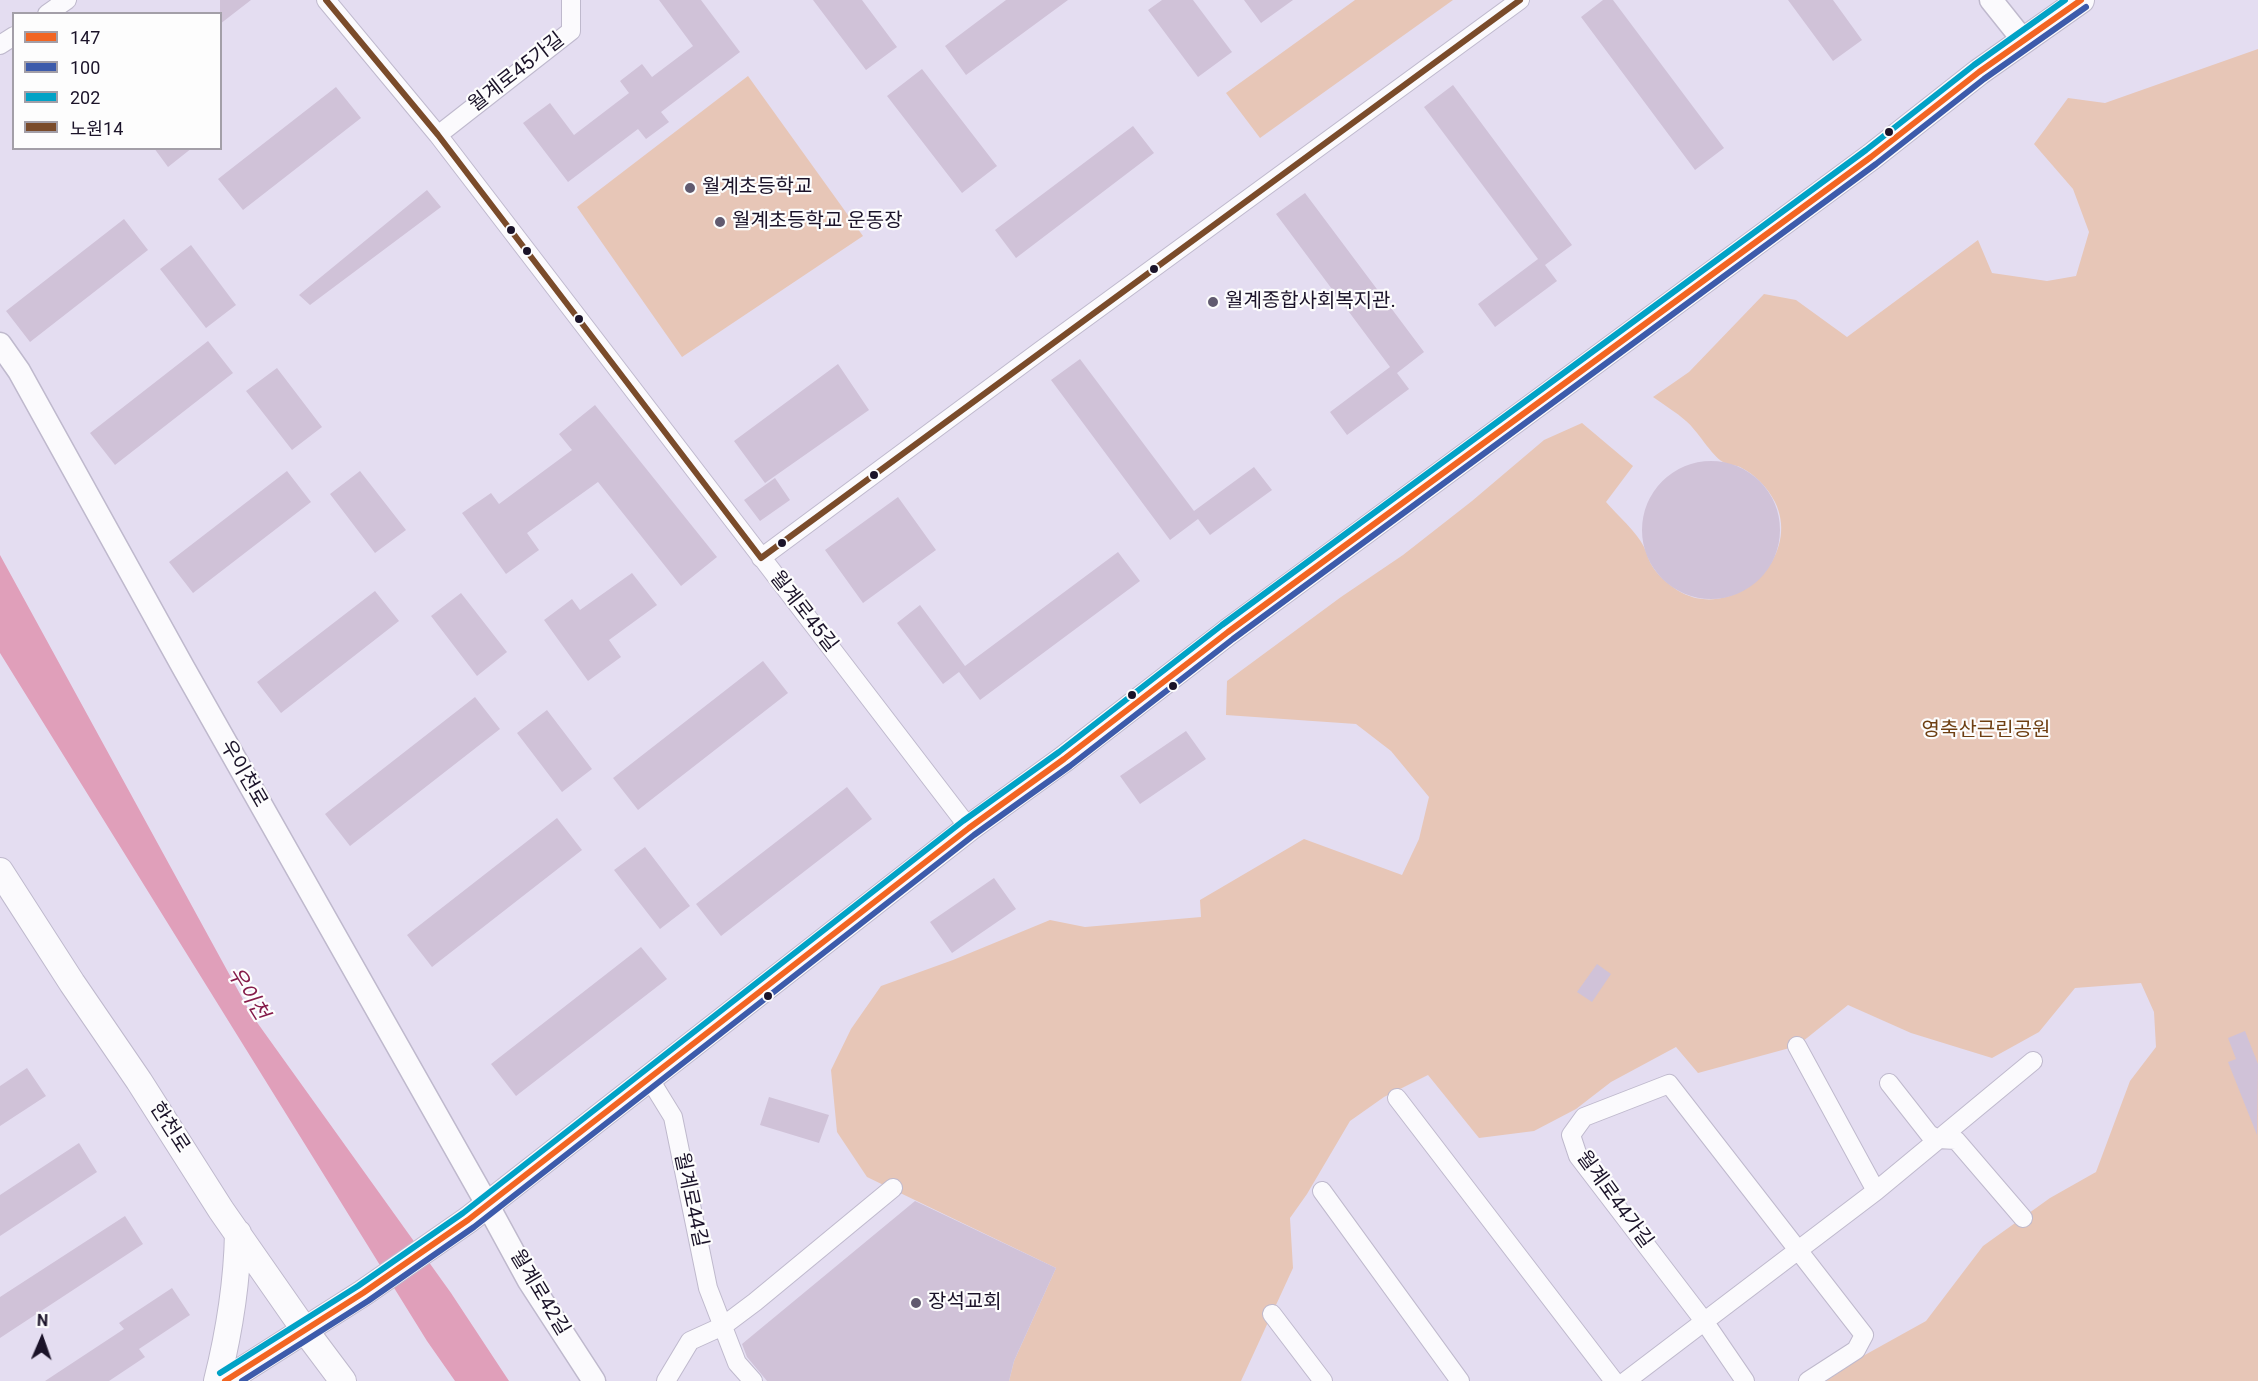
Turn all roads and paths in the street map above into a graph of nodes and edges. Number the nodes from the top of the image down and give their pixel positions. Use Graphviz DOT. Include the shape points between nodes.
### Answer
graph roads {
  1 [pos="67,0"];
  2 [pos="326,0"];
  3 [pos="571,0"];
  4 [pos="1520,0"];
  5 [pos="1990,0"];
  6 [pos="2081,0"];
  7 [pos="50,12"];
  8 [pos="2023,40"];
  9 [pos="438,135"];
  10 [pos="0,344"];
  11 [pos="761,558"];
  12 [pos="969,828"];
  13 [pos="0,871"];
  14 [pos="1797,1046"];
  15 [pos="2033,1061"];
  16 [pos="649,1078"];
  17 [pos="1889,1083"];
  18 [pos="1397,1098"];
  19 [pos="1938,1139"];
  20 [pos="892,1188"];
  21 [pos="1322,1191"];
  22 [pos="1876,1191"];
  23 [pos="487,1204"];
  24 [pos="2023,1218"];
  25 [pos="238,1233"];
  26 [pos="1798,1250"];
  27 [pos="1272,1314"];
  28 [pos="1704,1322"];
  29 [pos="723,1326"];
  30 [pos="304,1329"];
  31 [pos="217,1381"];
  32 [pos="225,1381"];
  33 [pos="344,1381"];
  34 [pos="594,1381"];
  35 [pos="666,1381"];
  36 [pos="753,1381"];
  37 [pos="1323,1381"];
  38 [pos="1460,1381"];
  39 [pos="1614,1381"];
  40 [pos="1626,1381"];
  41 [pos="1745,1381"];
  42 [pos="1808,1381"];
  1 -- 7 [label="street"];
  2 -- 9 [label="street, 월계로45길"];
  3 -- 9 [label="street, 월계로45가길" via="571,32"];
  4 -- 11 [label="street"];
  5 -- 8 [label="street"];
  6 -- 8 [label="main road"];
  8 -- 12 [label="main road"];
  9 -- 11 [label="street, 월계로45길"];
  10 -- 23 [label="street, 우이천로" via="19,371"];
  11 -- 12 [label="street, 월계로45길"];
  12 -- 16 [label="main road"];
  13 -- 25 [label="main road, 한천로"];
  14 -- 22 [label="street"];
  15 -- 19 [label="street"];
  16 -- 23 [label="main road"];
  16 -- 29 [label="street, 월계로44길" via="673,1118 708,1288"];
  17 -- 19 [label="street" via="1929,1134"];
  18 -- 39 [label="street"];
  19 -- 22 [label="street"];
  19 -- 24 [label="street" via="1956,1140"];
  20 -- 29 [label="street"];
  21 -- 38 [label="street"];
  22 -- 26 [label="street"];
  23 -- 30 [label="main road" via="363,1293"];
  23 -- 34 [label="street, 월계로42길" via="529,1281"];
  25 -- 30 [label="main road, 한천로"];
  25 -- 31 [label="main road" via="226,1342"];
  26 -- 28 [label="street"];
  26 -- 28 [label="street, 월계로44가길" via="1669,1084 1584,1117 1571,1135 1578,1156"];
  26 -- 42 [label="street" via="1863,1335 1856,1350"];
  27 -- 37 [label="street"];
  28 -- 40 [label="street"];
  28 -- 41 [label="street"];
  29 -- 35 [label="street" via="690,1341"];
  29 -- 36 [label="street, 월계로44길" via="737,1363"];
  30 -- 32 [label="main road"];
  30 -- 33 [label="main road, 한천로"];
}
